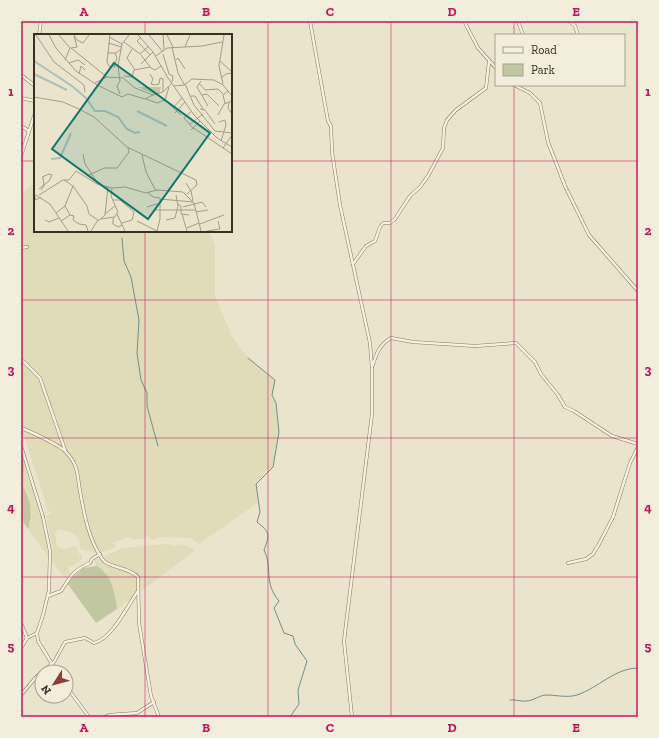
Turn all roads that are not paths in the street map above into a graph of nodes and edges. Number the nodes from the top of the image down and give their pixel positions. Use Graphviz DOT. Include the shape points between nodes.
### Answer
graph roads {
  1 [pos="41,21"];
  2 [pos="310,21"];
  3 [pos="465,21"];
  4 [pos="518,21"];
  5 [pos="570,21"];
  6 [pos="39,34"];
  7 [pos="523,34"];
  8 [pos="578,34"];
  9 [pos="489,62"];
  10 [pos="495,67"];
  11 [pos="21,75"];
  12 [pos="34,85"];
  13 [pos="516,86"];
  14 [pos="525,86"];
  15 [pos="526,90"];
  16 [pos="21,98"];
  17 [pos="34,101"];
  18 [pos="34,116"];
  19 [pos="21,126"];
  20 [pos="29,131"];
  21 [pos="22,148"];
  22 [pos="21,156"];
  23 [pos="353,264"];
  24 [pos="638,291"];
  25 [pos="21,359"];
  26 [pos="372,368"];
  27 [pos="21,428"];
  28 [pos="638,444"];
  29 [pos="21,446"];
  30 [pos="638,447"];
  31 [pos="65,451"];
  32 [pos="100,554"];
  33 [pos="568,563"];
  34 [pos="139,590"];
  35 [pos="48,596"];
  36 [pos="21,622"];
  37 [pos="36,633"];
  38 [pos="27,638"];
  39 [pos="21,648"];
  40 [pos="53,663"];
  41 [pos="21,695"];
  42 [pos="74,697"];
  43 [pos="154,702"];
  44 [pos="88,717"];
  45 [pos="105,717"];
  46 [pos="159,717"];
  47 [pos="352,717"];
  1 -- 6 [label="street"];
  2 -- 23 [label="street" via="331,126 338,196"];
  3 -- 9 [label="street" via="475,43"];
  4 -- 7 [label="street"];
  5 -- 8 [label="street"];
  9 -- 10 [label="street"];
  9 -- 23 [label="street" via="486,88 456,110 447,120 443,148 427,178 410,196 395,219 380,226 375,241 366,246"];
  11 -- 12 [label="street"];
  13 -- 15 [label="street"];
  14 -- 15 [label="street"];
  15 -- 24 [label="street" via="540,103 548,142 565,186 589,235"];
  16 -- 17 [label="street"];
  18 -- 20 [label="street"];
  19 -- 20 [label="street"];
  20 -- 21 [label="street"];
  21 -- 22 [label="street"];
  23 -- 26 [label="street" via="370,343"];
  25 -- 31 [label="street" via="40,378"];
  26 -- 28 [label="street" via="378,350 390,338 475,346 516,343 535,362 565,406 607,434"];
  26 -- 47 [label="street" via="372,414 344,641"];
  27 -- 31 [label="street"];
  29 -- 35 [label="street" via="48,535"];
  30 -- 33 [label="street" via="629,466 613,517 597,548 586,559"];
  31 -- 32 [label="street" via="78,472 78,485 86,522"];
  32 -- 34 [label="street" via="106,563 135,573 139,580"];
  32 -- 35 [label="street" via="92,559 90,564 77,570 61,591"];
  34 -- 40 [label="street" via="105,639 94,643 86,639 67,641"];
  34 -- 43 [label="street" via="140,622"];
  35 -- 37 [label="street"];
  36 -- 38 [label="street"];
  37 -- 38 [label="street"];
  37 -- 40 [label="street" via="38,641"];
  38 -- 39 [label="street"];
  40 -- 41 [label="street"];
  42 -- 44 [label="street"];
  43 -- 45 [label="street" via="137,713"];
  43 -- 46 [label="street"];
}
